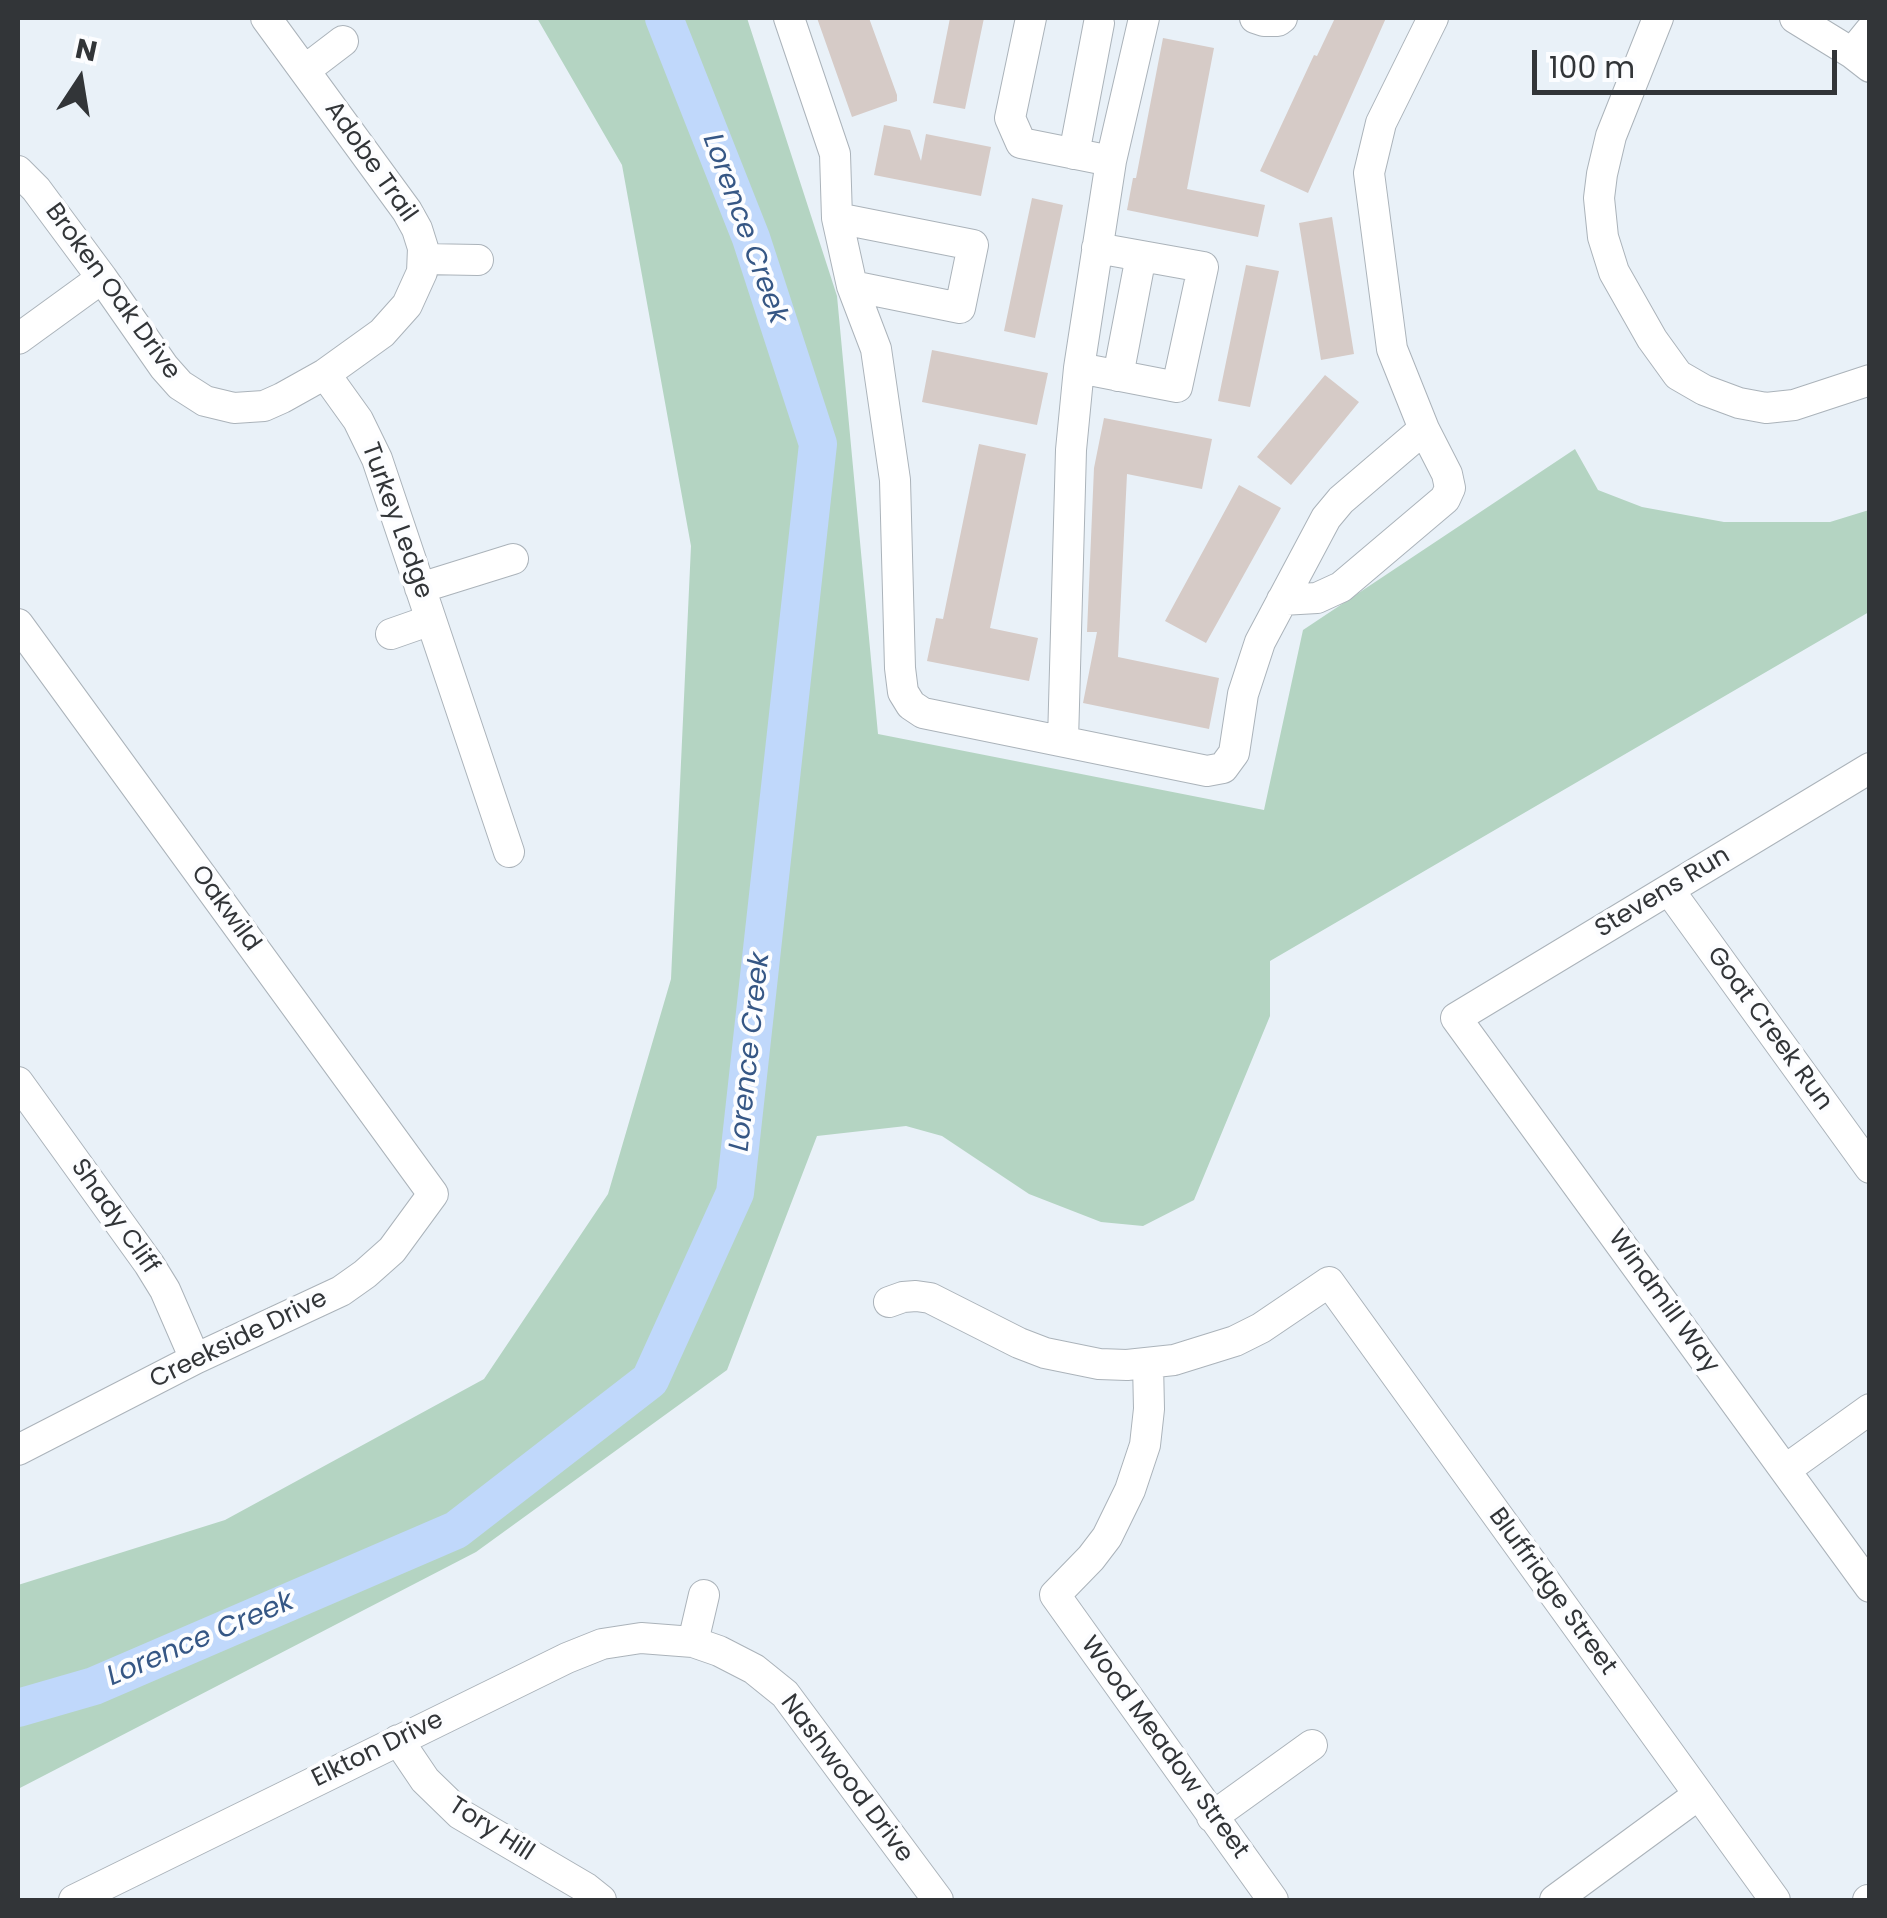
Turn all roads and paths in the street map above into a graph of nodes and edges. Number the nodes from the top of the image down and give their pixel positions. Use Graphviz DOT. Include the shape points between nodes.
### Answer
graph roads {
  1 [pos="266,18"];
  2 [pos="789,18"];
  3 [pos="1031,18"];
  4 [pos="1255,18"];
  5 [pos="1282,18"];
  6 [pos="1434,18"];
  7 [pos="1658,18"];
  8 [pos="1795,18"];
  9 [pos="1086,20"];
  10 [pos="1142,24"];
  11 [pos="343,41"];
  12 [pos="1864,50"];
  13 [pos="304,70"];
  14 [pos="1074,154"];
  15 [pos="1111,161"];
  16 [pos="18,171"];
  17 [pos="837,218"];
  18 [pos="1096,248"];
  19 [pos="1141,256"];
  20 [pos="424,259"];
  21 [pos="478,260"];
  22 [pos="102,278"];
  23 [pos="852,286"];
  24 [pos="18,339"];
  25 [pos="1078,368"];
  26 [pos="325,374"];
  27 [pos="1118,376"];
  28 [pos="1870,380"];
  29 [pos="1424,429"];
  30 [pos="513,559"];
  31 [pos="420,588"];
  32 [pos="1282,600"];
  33 [pos="431,620"];
  34 [pos="18,624"];
  35 [pos="391,634"];
  36 [pos="1063,741"];
  37 [pos="1870,768"];
  38 [pos="509,852"];
  39 [pos="1669,890"];
  40 [pos="1456,1018"];
  41 [pos="18,1082"];
  42 [pos="1870,1168"];
  43 [pos="433,1194"];
  44 [pos="889,1302"];
  45 [pos="196,1360"];
  46 [pos="1148,1364"];
  47 [pos="1870,1409"];
  48 [pos="18,1450"];
  49 [pos="1785,1470"];
  50 [pos="1870,1587"];
  51 [pos="704,1595"];
  52 [pos="692,1642"];
  53 [pos="398,1740"];
  54 [pos="1312,1745"];
  55 [pos="1698,1795"];
  56 [pos="1212,1816"];
  57 [pos="108,1893"];
  58 [pos="74,1900"];
  59 [pos="601,1900"];
  60 [pos="938,1900"];
  61 [pos="1274,1900"];
  62 [pos="1555,1900"];
  63 [pos="1776,1900"];
  1 -- 13 [label="street, Adobe Trail"];
  2 -- 17 [label="street" via="835,154"];
  3 -- 14 [label="street" via="1010,118 1021,143"];
  4 -- 5 [label="street"];
  6 -- 29 [label="street" via="1381,123 1369,173 1392,349"];
  7 -- 28 [label="street" via="1612,136 1599,198 1614,272 1652,339 1678,375 1722,398 1766,408"];
  8 -- 12 [label="street"];
  9 -- 10 [label="street"];
  9 -- 14 [label="street"];
  10 -- 15 [label="street"];
  11 -- 13 [label="street"];
  13 -- 20 [label="street, Adobe Trail" via="407,211"];
  14 -- 15 [label="street"];
  15 -- 18 [label="street"];
  16 -- 22 [label="street, Broken Oak Drive"];
  17 -- 23 [label="street"];
  17 -- 23 [label="street" via="973,246 960,308"];
  18 -- 19 [label="street"];
  18 -- 25 [label="street"];
  19 -- 27 [label="street"];
  19 -- 27 [label="street" via="1203,268 1177,387"];
  20 -- 21 [label="street"];
  20 -- 26 [label="street" via="408,305"];
  22 -- 24 [label="street"];
  22 -- 26 [label="street, Broken Oak Drive" via="164,367 205,401 264,406"];
  23 -- 36 [label="street" via="876,348 895,480 903,692 924,713"];
  25 -- 27 [label="street"];
  25 -- 36 [label="street"];
  26 -- 31 [label="street, Turkey Ledge" via="377,459"];
  29 -- 32 [label="street" via="1326,518"];
  29 -- 32 [label="street" via="1447,474 1445,499 1341,587 1317,598"];
  30 -- 31 [label="street"];
  31 -- 33 [label="street, Turkey Ledge"];
  32 -- 36 [label="street" via="1260,642 1234,753 1223,768 1207,771"];
  33 -- 35 [label="street, Turkey Ledge"];
  33 -- 38 [label="street, Turkey Ledge"];
  34 -- 43 [label="street, Oakwild"];
  37 -- 39 [label="street, Stevens Run"];
  39 -- 40 [label="street, Stevens Run"];
  39 -- 42 [label="street, Goat Creek Run"];
  40 -- 49 [label="street, Windmill Way"];
  41 -- 45 [label="street, Shady Cliff" via="149,1264"];
  43 -- 45 [label="street, Creekside Drive" via="392,1250 364,1274"];
  44 -- 46 [label="street" via="930,1298 1019,1343 1072,1360"];
  45 -- 48 [label="street, Creekside Drive"];
  46 -- 55 [label="street, Bluffridge Street" via="1235,1341 1330,1282"];
  46 -- 56 [label="street, Wood Meadow Street" via="1146,1445 1130,1490 1091,1558 1055,1595"];
  47 -- 49 [label="street"];
  49 -- 50 [label="street, Windmill Way"];
  51 -- 52 [label="street"];
  52 -- 53 [label="street, Elkton Drive" via="641,1638 602,1644"];
  52 -- 60 [label="street, Nashwood Drive" via="737,1659 785,1694"];
  53 -- 57 [label="street, Elkton Drive"];
  53 -- 59 [label="street, Tory Hill" via="460,1814"];
  54 -- 56 [label="street"];
  55 -- 62 [label="street"];
  55 -- 63 [label="street, Bluffridge Street"];
  56 -- 61 [label="street, Wood Meadow Street"];
  57 -- 58 [label="street, Elkton Drive"];
}
